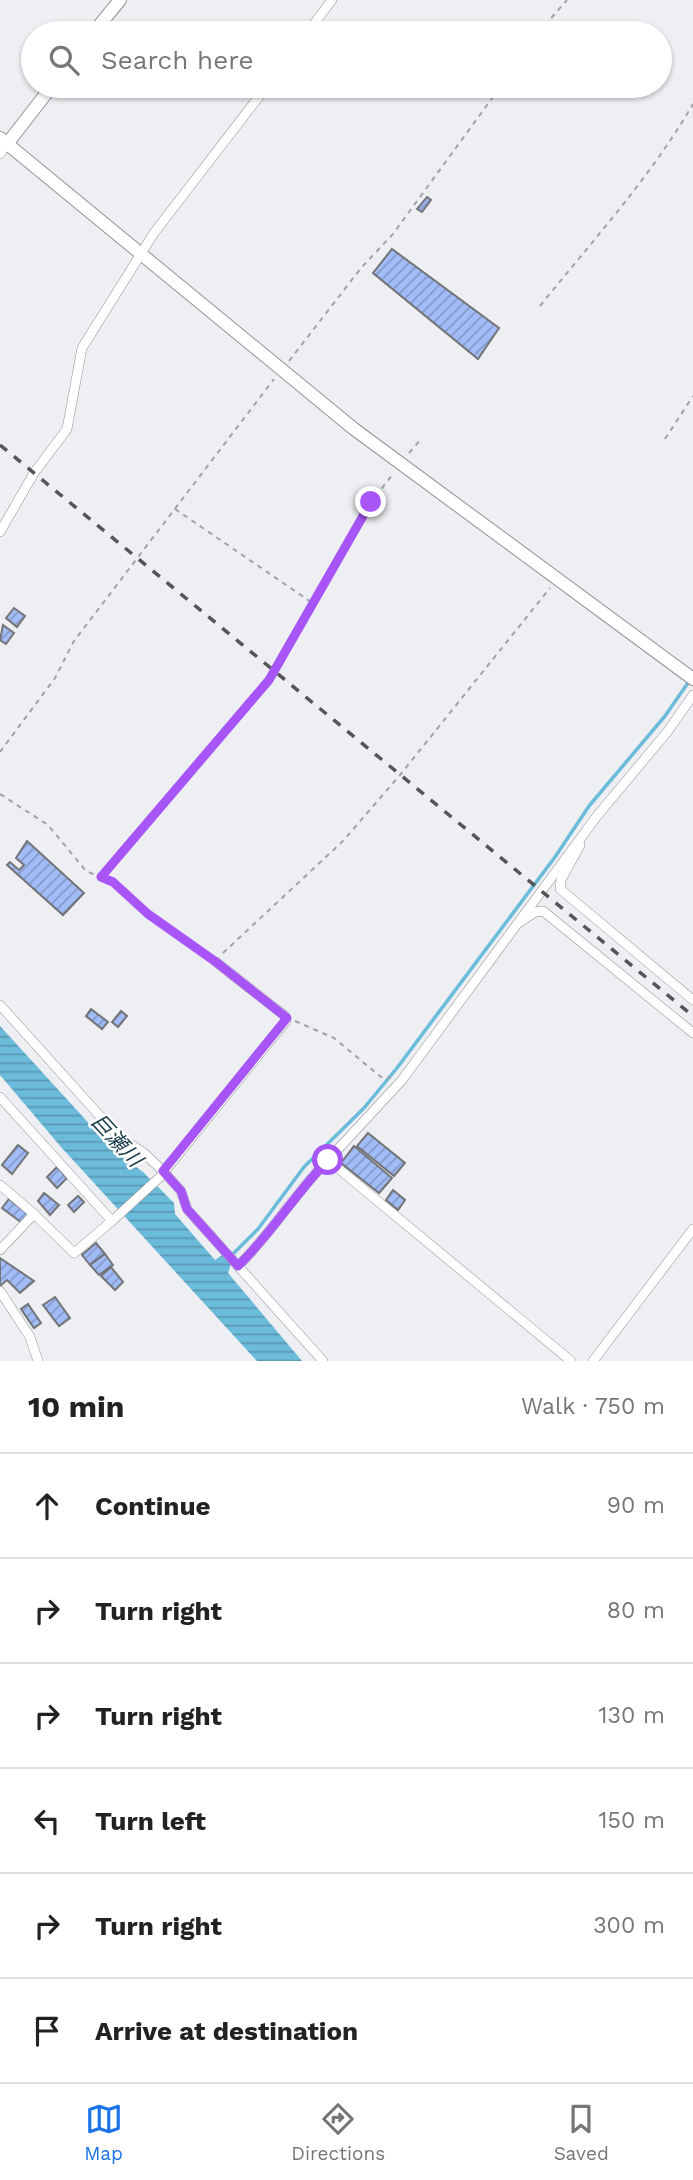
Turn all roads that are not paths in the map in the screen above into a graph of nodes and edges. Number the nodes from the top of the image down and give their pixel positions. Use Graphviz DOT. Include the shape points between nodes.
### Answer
graph roads {
  1 [pos="120,0"];
  2 [pos="332,0"];
  3 [pos="103,21"];
  4 [pos="315,21"];
  5 [pos="42,98"];
  6 [pos="258,98"];
  7 [pos="2,146"];
  8 [pos="141,254"];
  9 [pos="0,532"];
  10 [pos="689,676"];
  11 [pos="693,695"];
  12 [pos="584,833"];
  13 [pos="520,922"];
  14 [pos="216,962"];
  15 [pos="693,1000"];
  16 [pos="0,1005"];
  17 [pos="693,1033"];
  18 [pos="0,1097"];
  19 [pos="328,1160"];
  20 [pos="161,1174"];
  21 [pos="0,1185"];
  22 [pos="34,1214"];
  23 [pos="114,1219"];
  24 [pos="693,1229"];
  25 [pos="0,1250"];
  26 [pos="237,1264"];
  27 [pos="0,1291"];
  28 [pos="38,1361"];
  29 [pos="323,1361"];
  30 [pos="571,1361"];
  31 [pos="593,1361"];
  1 -- 3 [label="street"];
  2 -- 4 [label="street"];
  5 -- 7 [label="street"];
  6 -- 8 [label="street"];
  7 -- 8 [label="street"];
  8 -- 9 [label="street" via="82,348 67,429 34,473"];
  8 -- 10 [label="street" via="400,464"];
  11 -- 12 [label="street"];
  12 -- 13 [label="street"];
  12 -- 15 [label="street" via="560,889"];
  13 -- 17 [label="street" via="543,911"];
  13 -- 19 [label="street" via="402,1080"];
  14 -- 20 [label="street" via="287,1018"];
  16 -- 20 [label="street" via="117,1135 145,1154"];
  18 -- 23 [label="street"];
  19 -- 26 [label="street" via="296,1194 263,1241"];
  19 -- 30 [label="street"];
  20 -- 23 [label="street"];
  20 -- 26 [label="street" via="181,1191 187,1209"];
  21 -- 22 [label="street"];
  22 -- 23 [label="street" via="74,1253"];
  22 -- 25 [label="street"];
  24 -- 31 [label="street"];
  26 -- 29 [label="street"];
  27 -- 28 [label="street" via="30,1337"];
}
